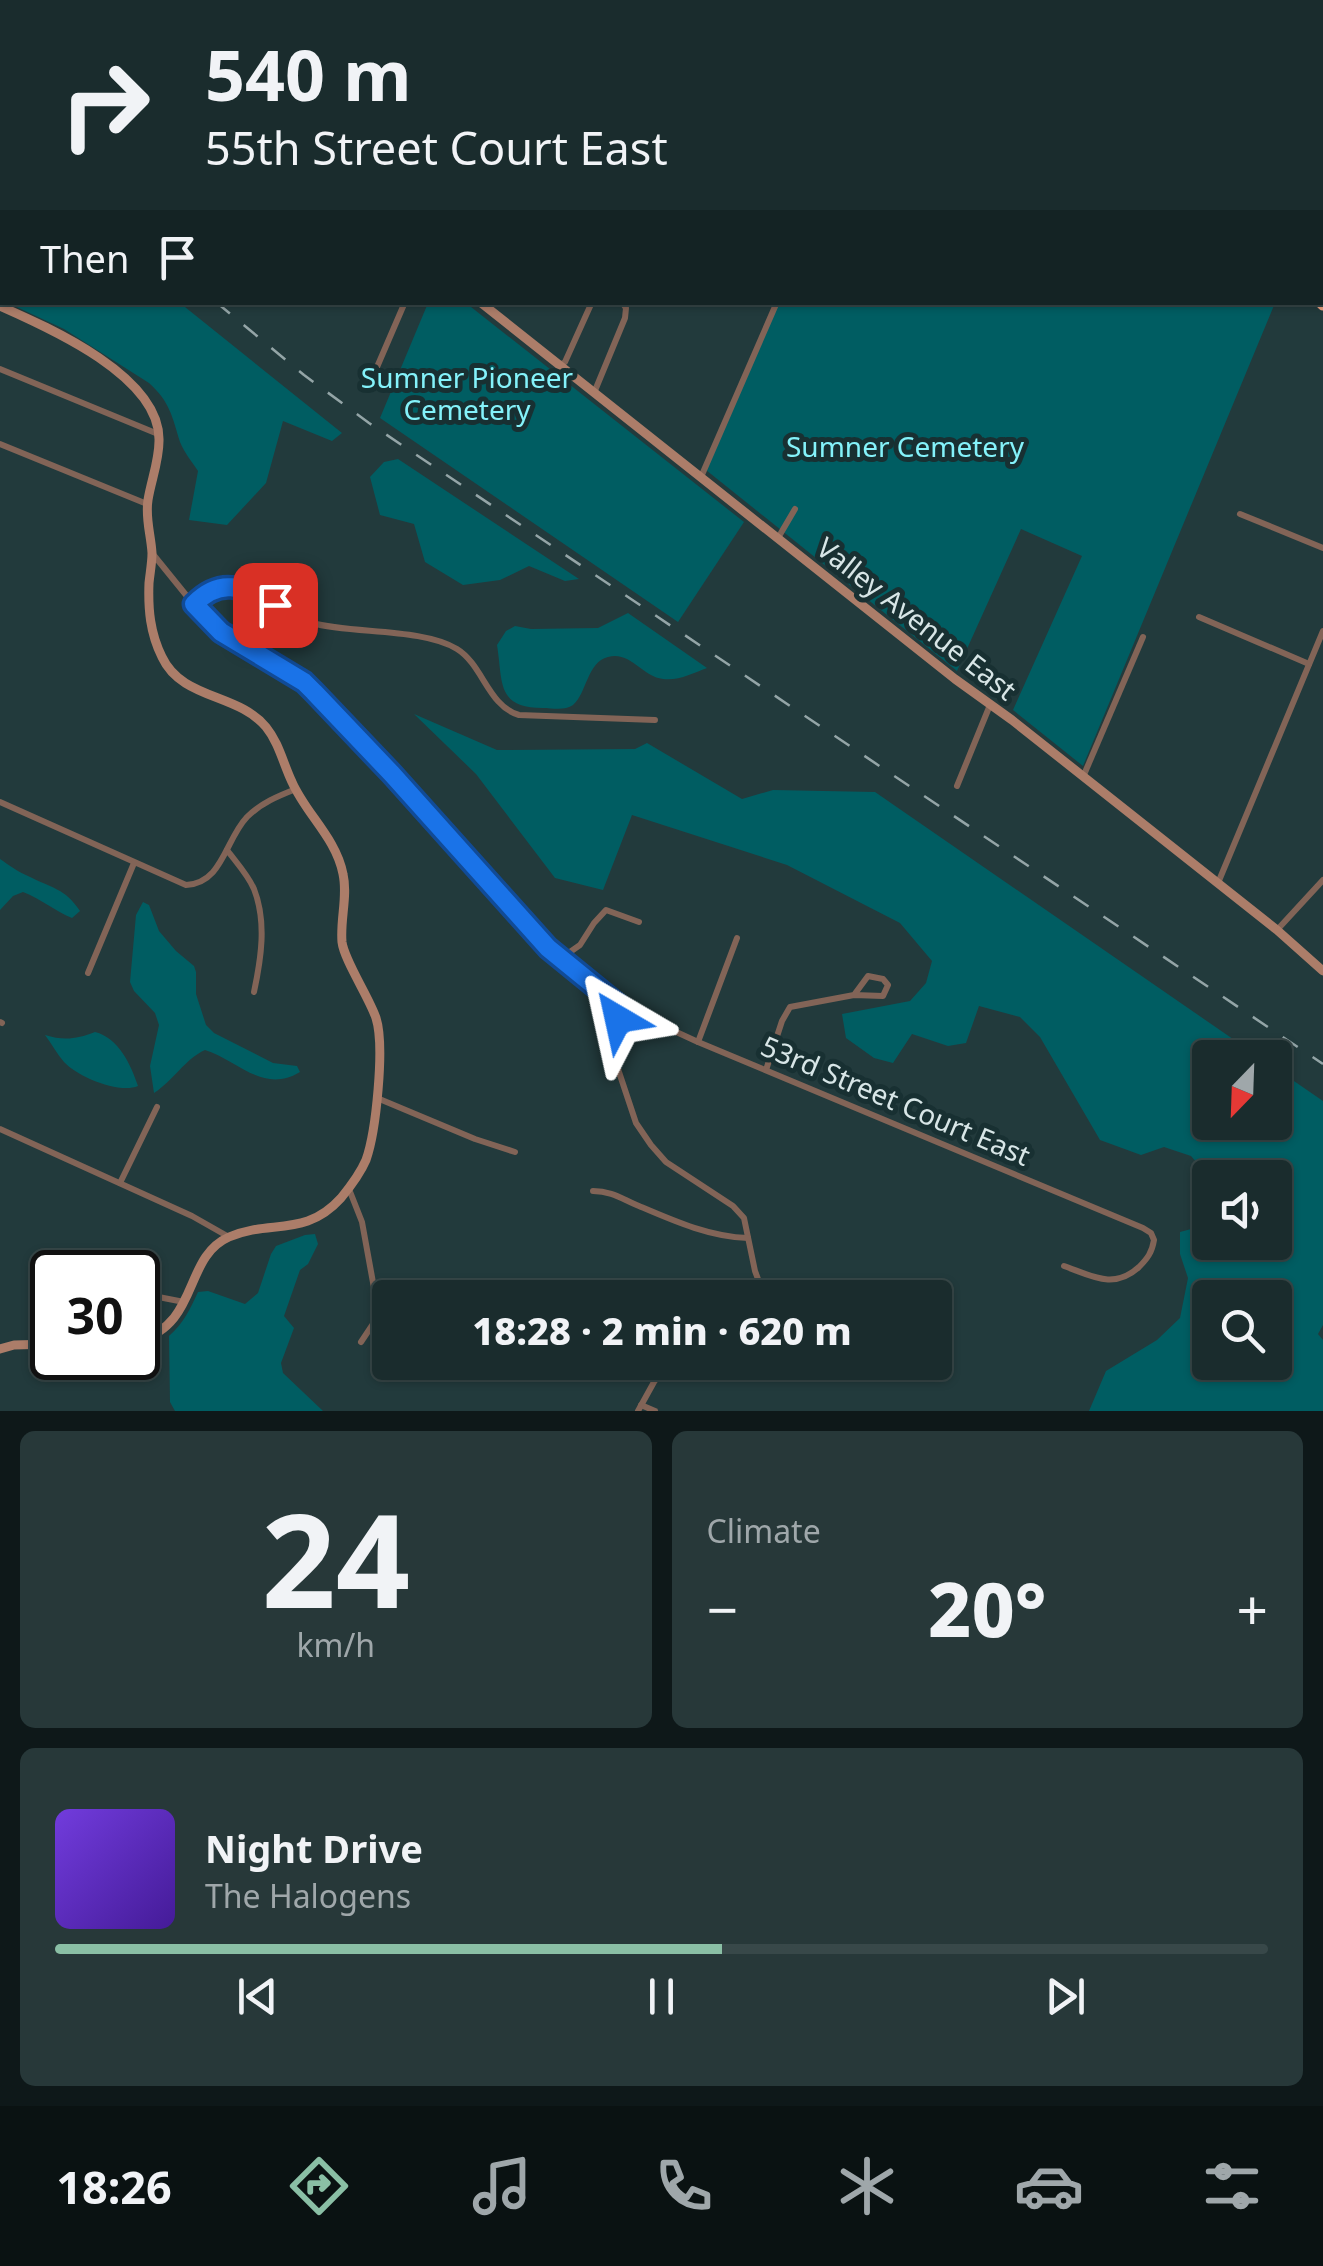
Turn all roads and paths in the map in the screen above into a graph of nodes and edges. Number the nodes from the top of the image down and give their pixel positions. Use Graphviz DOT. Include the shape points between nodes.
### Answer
graph roads {
  1 [pos="405,305"];
  2 [pos="484,305"];
  3 [pos="591,305"];
  4 [pos="624,305"];
  5 [pos="776,305"];
  6 [pos="0,306"];
  7 [pos="559,365"];
  8 [pos="0,368"];
  9 [pos="374,374"];
  10 [pos="594,392"];
  11 [pos="159,434"];
  12 [pos="0,444"];
  13 [pos="701,477"];
  14 [pos="147,504"];
  15 [pos="795,509"];
  16 [pos="1240,514"];
  17 [pos="778,538"];
  18 [pos="1323,548"];
  19 [pos="152,553"];
  20 [pos="194,604"];
  21 [pos="1200,617"];
  22 [pos="1323,631"];
  23 [pos="1143,637"];
  24 [pos="1309,664"];
  25 [pos="990,704"];
  26 [pos="655,720"];
  27 [pos="1083,777"];
  28 [pos="957,786"];
  29 [pos="296,789"];
  30 [pos="0,802"];
  31 [pos="226,850"];
  32 [pos="134,862"];
  33 [pos="1323,880"];
  34 [pos="1218,884"];
  35 [pos="639,922"];
  36 [pos="1277,930"];
  37 [pos="737,938"];
  38 [pos="560,958"];
  39 [pos="1323,971"];
  40 [pos="88,973"];
  41 [pos="254,992"];
  42 [pos="854,995"];
  43 [pos="618,1005"];
  44 [pos="698,1042"];
  45 [pos="766,1070"];
  46 [pos="376,1098"];
  47 [pos="157,1107"];
  48 [pos="0,1128"];
  49 [pos="515,1152"];
  50 [pos="120,1183"];
  51 [pos="349,1188"];
  52 [pos="593,1191"];
  53 [pos="229,1237"];
  54 [pos="748,1238"];
  55 [pos="1064,1266"];
  56 [pos="758,1280"];
  57 [pos="160,1297"];
  58 [pos="184,1302"];
  59 [pos="160,1332"];
  60 [pos="361,1342"];
  61 [pos="30,1345"];
  62 [pos="0,1348"];
  63 [pos="658,1380"];
  64 [pos="639,1408"];
  65 [pos="655,1411"];
  1 -- 9 [label="street"];
  2 -- 7 [label="street, Valley Avenue East"];
  3 -- 7 [label="street"];
  4 -- 10 [label="street" via="627,312"];
  5 -- 13 [label="street"];
  6 -- 11 [label="street" via="63,334 135,384"];
  7 -- 10 [label="street, Valley Avenue East"];
  8 -- 11 [label="street"];
  10 -- 13 [label="street, Valley Avenue East"];
  11 -- 14 [label="street"];
  12 -- 14 [label="street"];
  13 -- 17 [label="street, Valley Avenue East"];
  14 -- 19 [label="street"];
  15 -- 17 [label="street"];
  16 -- 18 [label="street"];
  17 -- 25 [label="street, Valley Avenue East"];
  19 -- 20 [label="street, 53rd Street Court East"];
  19 -- 29 [label="street" via="149,612 165,664 193,689 264,724"];
  20 -- 26 [label="street" via="210,590 231,586 314,624 446,643 469,658 497,700 518,716"];
  20 -- 38 [label="street, 53rd Street Court East" via="221,632 304,682"];
  21 -- 24 [label="street"];
  22 -- 24 [label="street"];
  23 -- 27 [label="street"];
  24 -- 34 [label="street"];
  25 -- 27 [label="street, Valley Avenue East"];
  25 -- 28 [label="street"];
  27 -- 34 [label="street, Valley Avenue East"];
  29 -- 31 [label="street" via="249,816"];
  29 -- 46 [label="street" via="344,876 342,941 378,1026"];
  30 -- 32 [label="street"];
  31 -- 32 [label="street" via="212,874 196,884 178,883"];
  31 -- 41 [label="street" via="254,888 260,911"];
  32 -- 40 [label="street"];
  33 -- 36 [label="street"];
  34 -- 36 [label="street, Valley Avenue East"];
  35 -- 38 [label="street" via="606,910 580,945"];
  36 -- 39 [label="street, Valley Avenue East"];
  37 -- 44 [label="street"];
  38 -- 43 [label="street, 53rd Street Court East"];
  42 -- 42 [label="street" via="884,996 888,985 868,976"];
  42 -- 45 [label="street" via="790,1007"];
  43 -- 44 [label="street, 53rd Street Court East"];
  43 -- 54 [label="street" via="616,1066 636,1123 666,1162 741,1214"];
  44 -- 45 [label="street, 53rd Street Court East"];
  45 -- 55 [label="street, 53rd Street Court East" via="1143,1228 1154,1240 1150,1255 1117,1281"];
  46 -- 49 [label="street"];
  46 -- 51 [label="street" via="366,1158"];
  47 -- 50 [label="street"];
  48 -- 50 [label="street"];
  50 -- 53 [label="street"];
  51 -- 53 [label="street" via="314,1218"];
  51 -- 60 [label="street" via="376,1299 373,1324"];
  52 -- 54 [label="street" via="614,1193 716,1236"];
  53 -- 58 [label="street" via="210,1253"];
  54 -- 56 [label="street"];
  57 -- 58 [label="street"];
  58 -- 59 [label="street"];
  61 -- 62 [label="street"];
  63 -- 64 [label="street"];
  64 -- 65 [label="street"];
}
